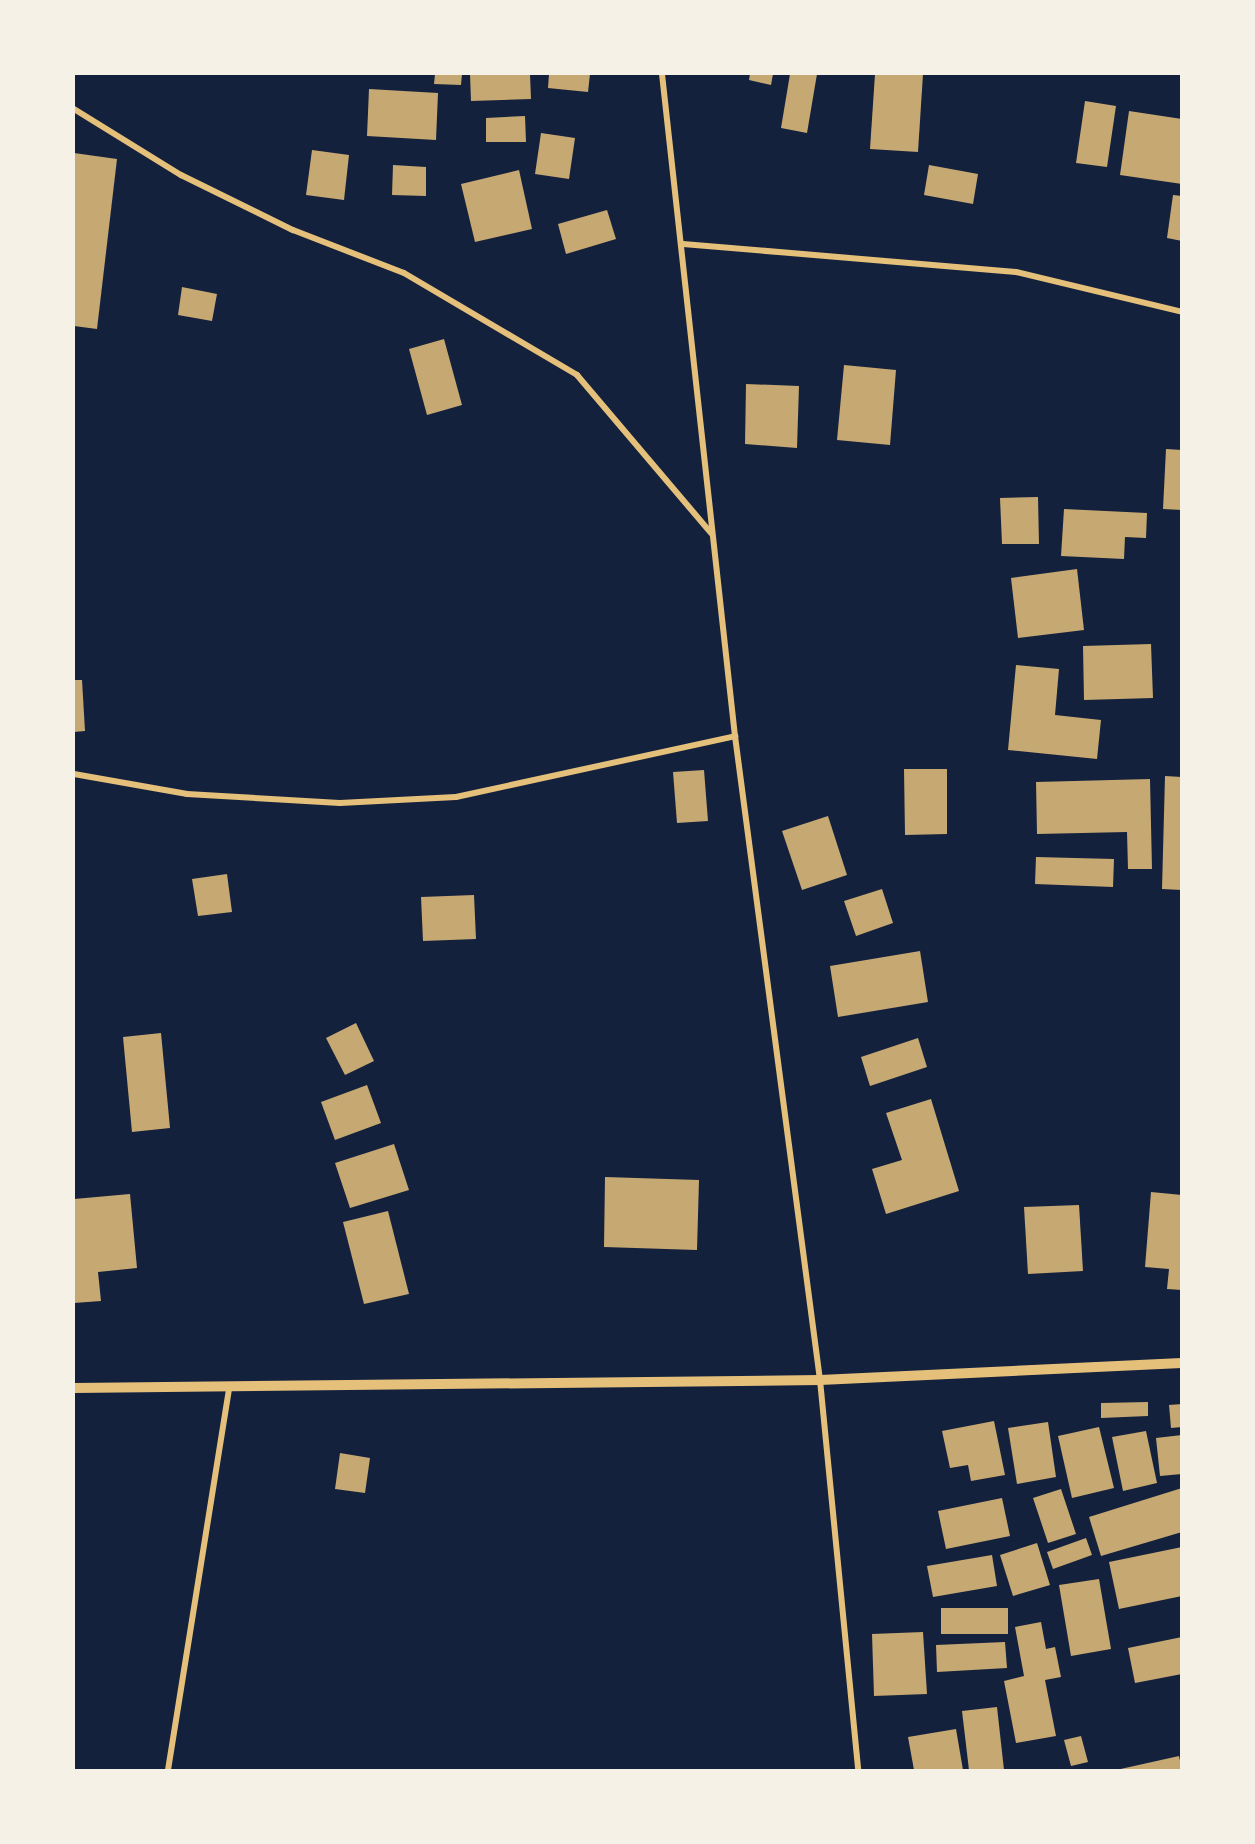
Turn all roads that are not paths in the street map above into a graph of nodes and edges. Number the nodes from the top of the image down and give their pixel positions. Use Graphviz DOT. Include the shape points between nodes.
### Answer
graph roads {
  1 [pos="662,74"];
  2 [pos="74,109"];
  3 [pos="683,244"];
  4 [pos="1182,312"];
  5 [pos="712,533"];
  6 [pos="735,736"];
  7 [pos="74,774"];
  8 [pos="1182,1363"];
  9 [pos="820,1380"];
  10 [pos="74,1388"];
  11 [pos="229,1388"];
  12 [pos="168,1770"];
  13 [pos="858,1770"];
  1 -- 3 [label="street"];
  2 -- 5 [label="street" via="181,176 293,230 404,273 576,375"];
  3 -- 4 [label="street" via="1016,272"];
  3 -- 5 [label="street"];
  5 -- 6 [label="street"];
  6 -- 7 [label="street" via="456,797 340,803 269,799 187,794"];
  6 -- 9 [label="street"];
  8 -- 9 [label="street"];
  9 -- 11 [label="street"];
  9 -- 13 [label="street"];
  10 -- 11 [label="street"];
  11 -- 12 [label="street"];
}
